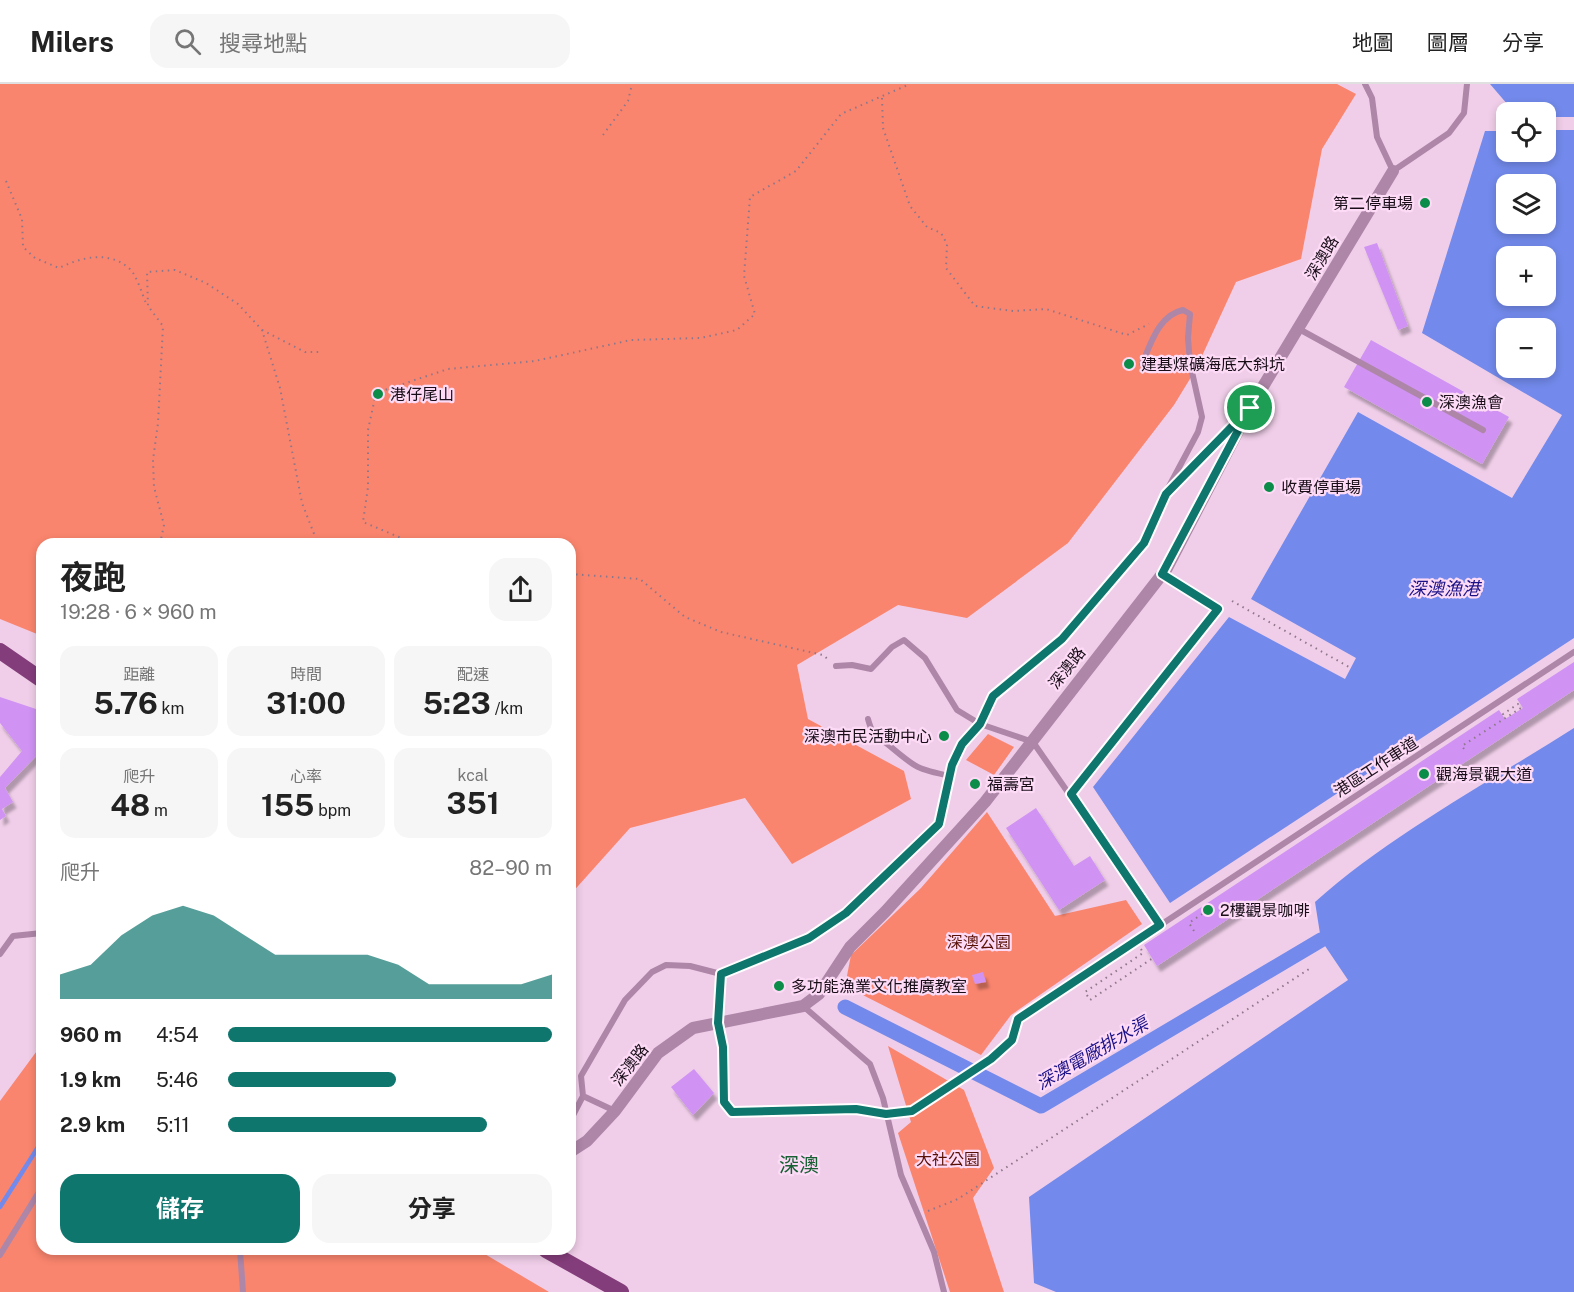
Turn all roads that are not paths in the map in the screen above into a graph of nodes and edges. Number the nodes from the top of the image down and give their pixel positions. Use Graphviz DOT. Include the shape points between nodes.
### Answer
graph roads {
  1 [pos="1365,84"];
  2 [pos="1467,84"];
  3 [pos="1393,171"];
  4 [pos="1299,329"];
  5 [pos="1142,364"];
  6 [pos="1250,408"];
  7 [pos="1483,430"];
  8 [pos="1166,494"];
  9 [pos="1162,574"];
  10 [pos="0,651"];
  11 [pos="1574,652"];
  12 [pos="836,666"];
  13 [pos="36,676"];
  14 [pos="867,719"];
  15 [pos="980,724"];
  16 [pos="1034,742"];
  17 [pos="950,776"];
  18 [pos="1071,794"];
  19 [pos="1160,925"];
  20 [pos="36,934"];
  21 [pos="0,954"];
  22 [pos="721,974"];
  23 [pos="803,1006"];
  24 [pos="718,1023"];
  25 [pos="584,1096"];
  26 [pos="576,1110"];
  27 [pos="615,1111"];
  28 [pos="886,1114"];
  29 [pos="576,1148"];
  30 [pos="36,1197"];
  31 [pos="0,1255"];
  32 [pos="240,1255"];
  33 [pos="555,1255"];
  34 [pos="616,1290"];
  35 [pos="243,1292"];
  36 [pos="944,1292"];
  1 -- 3 [label="lane" via="1372,98 1377,137"];
  2 -- 3 [label="lane, 深澳路" via="1464,113 1449,133"];
  3 -- 4 [label="street, 深澳路"];
  4 -- 6 [label="street, 深澳路"];
  4 -- 7 [label="lane"];
  5 -- 8 [label="lane" via="1157,329 1173,312 1183,310 1190,314 1190,363 1202,417"];
  6 -- 8 [label="lane"];
  6 -- 9 [label="street, 深澳路"];
  8 -- 15 [label="lane" via="1144,543 1062,639 993,696"];
  9 -- 16 [label="street, 深澳路"];
  9 -- 18 [label="lane" via="1218,609"];
  10 -- 13 [label="main road"];
  11 -- 19 [label="lane, 港區工作車道"];
  12 -- 15 [label="lane" via="871,669 904,640 926,658 957,710"];
  14 -- 17 [label="lane" via="872,734 907,762 921,770"];
  15 -- 16 [label="lane"];
  15 -- 17 [label="lane" via="962,744"];
  16 -- 18 [label="lane"];
  16 -- 23 [label="street, 深澳路" via="986,802 850,947 819,994"];
  17 -- 22 [label="lane" via="939,824 846,913 809,938"];
  18 -- 19 [label="lane"];
  19 -- 28 [label="lane, 港區工作車道" via="1018,1019 1012,1040 942,1093 912,1111"];
  20 -- 21 [label="lane" via="13,936"];
  22 -- 24 [label="lane"];
  22 -- 25 [label="lane" via="666,965 652,972 625,1000 581,1076"];
  23 -- 24 [label="street, 深澳路"];
  23 -- 28 [label="lane" via="870,1064"];
  24 -- 27 [label="street, 深澳路" via="693,1028 658,1053"];
  24 -- 28 [label="lane, 港區工作車道" via="723,1047 724,1102 732,1112 856,1109"];
  25 -- 26 [label="lane"];
  25 -- 27 [label="lane"];
  27 -- 29 [label="street, 深澳路"];
  28 -- 36 [label="lane" via="901,1175 934,1252"];
  30 -- 31 [label="lane"];
  32 -- 35 [label="lane"];
  33 -- 34 [label="main road"];
}
